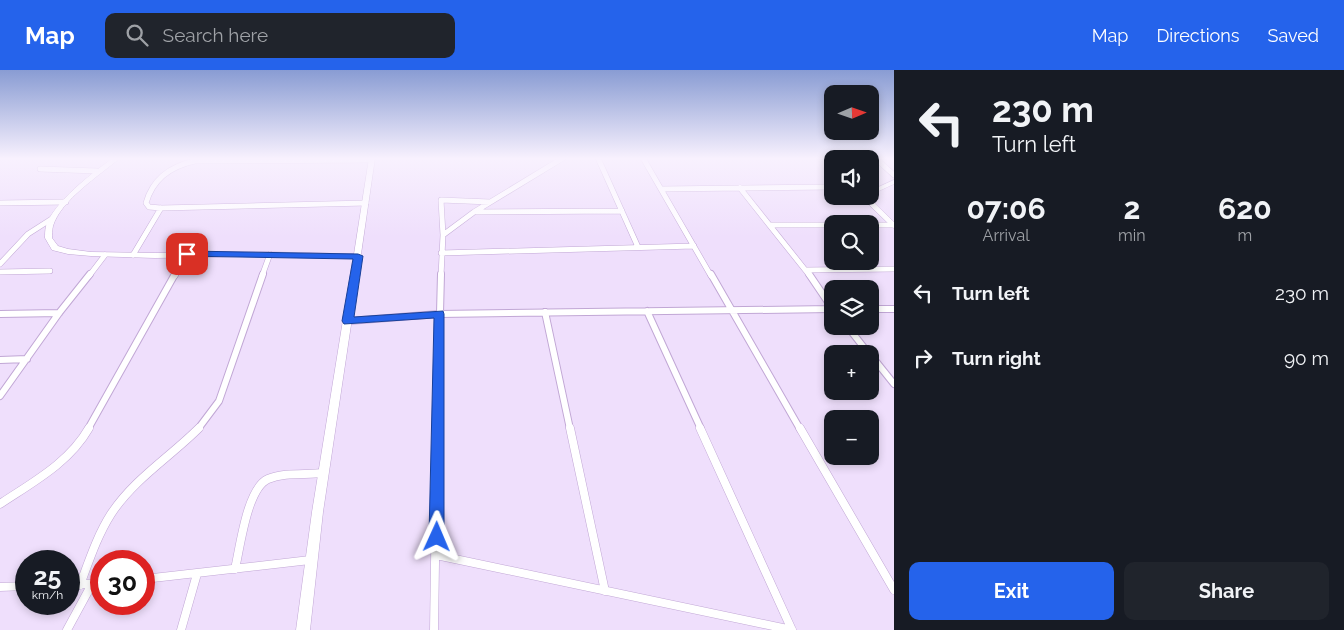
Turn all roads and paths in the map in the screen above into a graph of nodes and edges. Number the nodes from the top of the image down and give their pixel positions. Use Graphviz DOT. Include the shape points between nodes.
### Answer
graph roads {
  1 [pos="84,184"];
  2 [pos="154,184"];
  3 [pos="369,184"];
  4 [pos="520,184"];
  5 [pos="610,184"];
  6 [pos="658,184"];
  7 [pos="824,187"];
  8 [pos="740,188"];
  9 [pos="661,190"];
  10 [pos="66,202"];
  11 [pos="491,202"];
  12 [pos="0,203"];
  13 [pos="366,203"];
  14 [pos="872,205"];
  15 [pos="161,208"];
  16 [pos="622,211"];
  17 [pos="474,212"];
  18 [pos="52,218"];
  19 [pos="770,225"];
  20 [pos="824,225"];
  21 [pos="879,225"];
  22 [pos="893,225"];
  23 [pos="443,235"];
  24 [pos="694,246"];
  25 [pos="638,247"];
  26 [pos="441,253"];
  27 [pos="187,254"];
  28 [pos="270,254"];
  29 [pos="105,255"];
  30 [pos="132,255"];
  31 [pos="358,256"];
  32 [pos="0,264"];
  33 [pos="894,269"];
  34 [pos="806,270"];
  35 [pos="50,271"];
  36 [pos="0,272"];
  37 [pos="824,297"];
  38 [pos="894,308"];
  39 [pos="824,309"];
  40 [pos="879,309"];
  41 [pos="731,310"];
  42 [pos="647,311"];
  43 [pos="545,312"];
  44 [pos="59,313"];
  45 [pos="0,314"];
  46 [pos="439,314"];
  47 [pos="348,321"];
  48 [pos="854,335"];
  49 [pos="863,345"];
  50 [pos="27,359"];
  51 [pos="0,360"];
  52 [pos="879,365"];
  53 [pos="894,384"];
  54 [pos="0,396"];
  55 [pos="324,473"];
  56 [pos="0,504"];
  57 [pos="436,555"];
  58 [pos="310,560"];
  59 [pos="235,569"];
  60 [pos="197,574"];
  61 [pos="155,578"];
  62 [pos="90,584"];
  63 [pos="80,585"];
  64 [pos="15,586"];
  65 [pos="0,587"];
  66 [pos="894,590"];
  67 [pos="605,591"];
  68 [pos="90,594"];
  69 [pos="67,630"];
  70 [pos="181,630"];
  71 [pos="302,630"];
  72 [pos="434,630"];
  73 [pos="792,630"];
  1 -- 10 [label="street"];
  2 -- 15 [label="street" via="146,203 149,207"];
  3 -- 13 [label="street"];
  4 -- 11 [label="street"];
  5 -- 16 [label="street"];
  6 -- 9 [label="street"];
  7 -- 8 [label="street"];
  8 -- 9 [label="street"];
  8 -- 19 [label="street"];
  9 -- 24 [label="street"];
  10 -- 12 [label="street"];
  10 -- 18 [label="street"];
  11 -- 17 [label="street"];
  11 -- 23 [label="street" via="441,200"];
  13 -- 15 [label="street"];
  13 -- 31 [label="street"];
  14 -- 22 [label="street"];
  15 -- 30 [label="street"];
  16 -- 17 [label="street"];
  16 -- 25 [label="street"];
  17 -- 23 [label="street"];
  18 -- 29 [label="street" via="48,240 56,249 76,254"];
  18 -- 32 [label="street" via="28,234"];
  19 -- 20 [label="street"];
  19 -- 34 [label="street"];
  21 -- 22 [label="street"];
  23 -- 26 [label="street"];
  24 -- 25 [label="street"];
  24 -- 41 [label="street"];
  25 -- 26 [label="street"];
  26 -- 46 [label="street"];
  27 -- 28 [label="street"];
  27 -- 30 [label="street"];
  27 -- 56 [label="street" via="80,443 58,465"];
  28 -- 31 [label="street"];
  28 -- 63 [label="street" via="211,416 151,468 111,514"];
  29 -- 30 [label="street"];
  29 -- 44 [label="street"];
  31 -- 47 [label="street"];
  33 -- 34 [label="street"];
  34 -- 37 [label="street"];
  35 -- 36 [label="street"];
  38 -- 40 [label="street"];
  39 -- 41 [label="street"];
  41 -- 42 [label="street"];
  41 -- 66 [label="street"];
  42 -- 43 [label="street"];
  42 -- 73 [label="street"];
  43 -- 46 [label="street"];
  43 -- 67 [label="street"];
  44 -- 45 [label="street"];
  44 -- 50 [label="street"];
  46 -- 47 [label="street"];
  46 -- 57 [label="street"];
  47 -- 55 [label="street"];
  48 -- 49 [label="street"];
  50 -- 51 [label="street"];
  50 -- 54 [label="street"];
  52 -- 53 [label="street"];
  55 -- 58 [label="street"];
  55 -- 59 [label="street" via="276,477 260,484 253,497"];
  57 -- 67 [label="street"];
  57 -- 72 [label="street"];
  58 -- 59 [label="street"];
  58 -- 71 [label="street"];
  59 -- 60 [label="street"];
  60 -- 61 [label="street"];
  60 -- 70 [label="street"];
  62 -- 63 [label="street"];
  64 -- 65 [label="street"];
  67 -- 73 [label="street"];
  68 -- 69 [label="street"];
}
